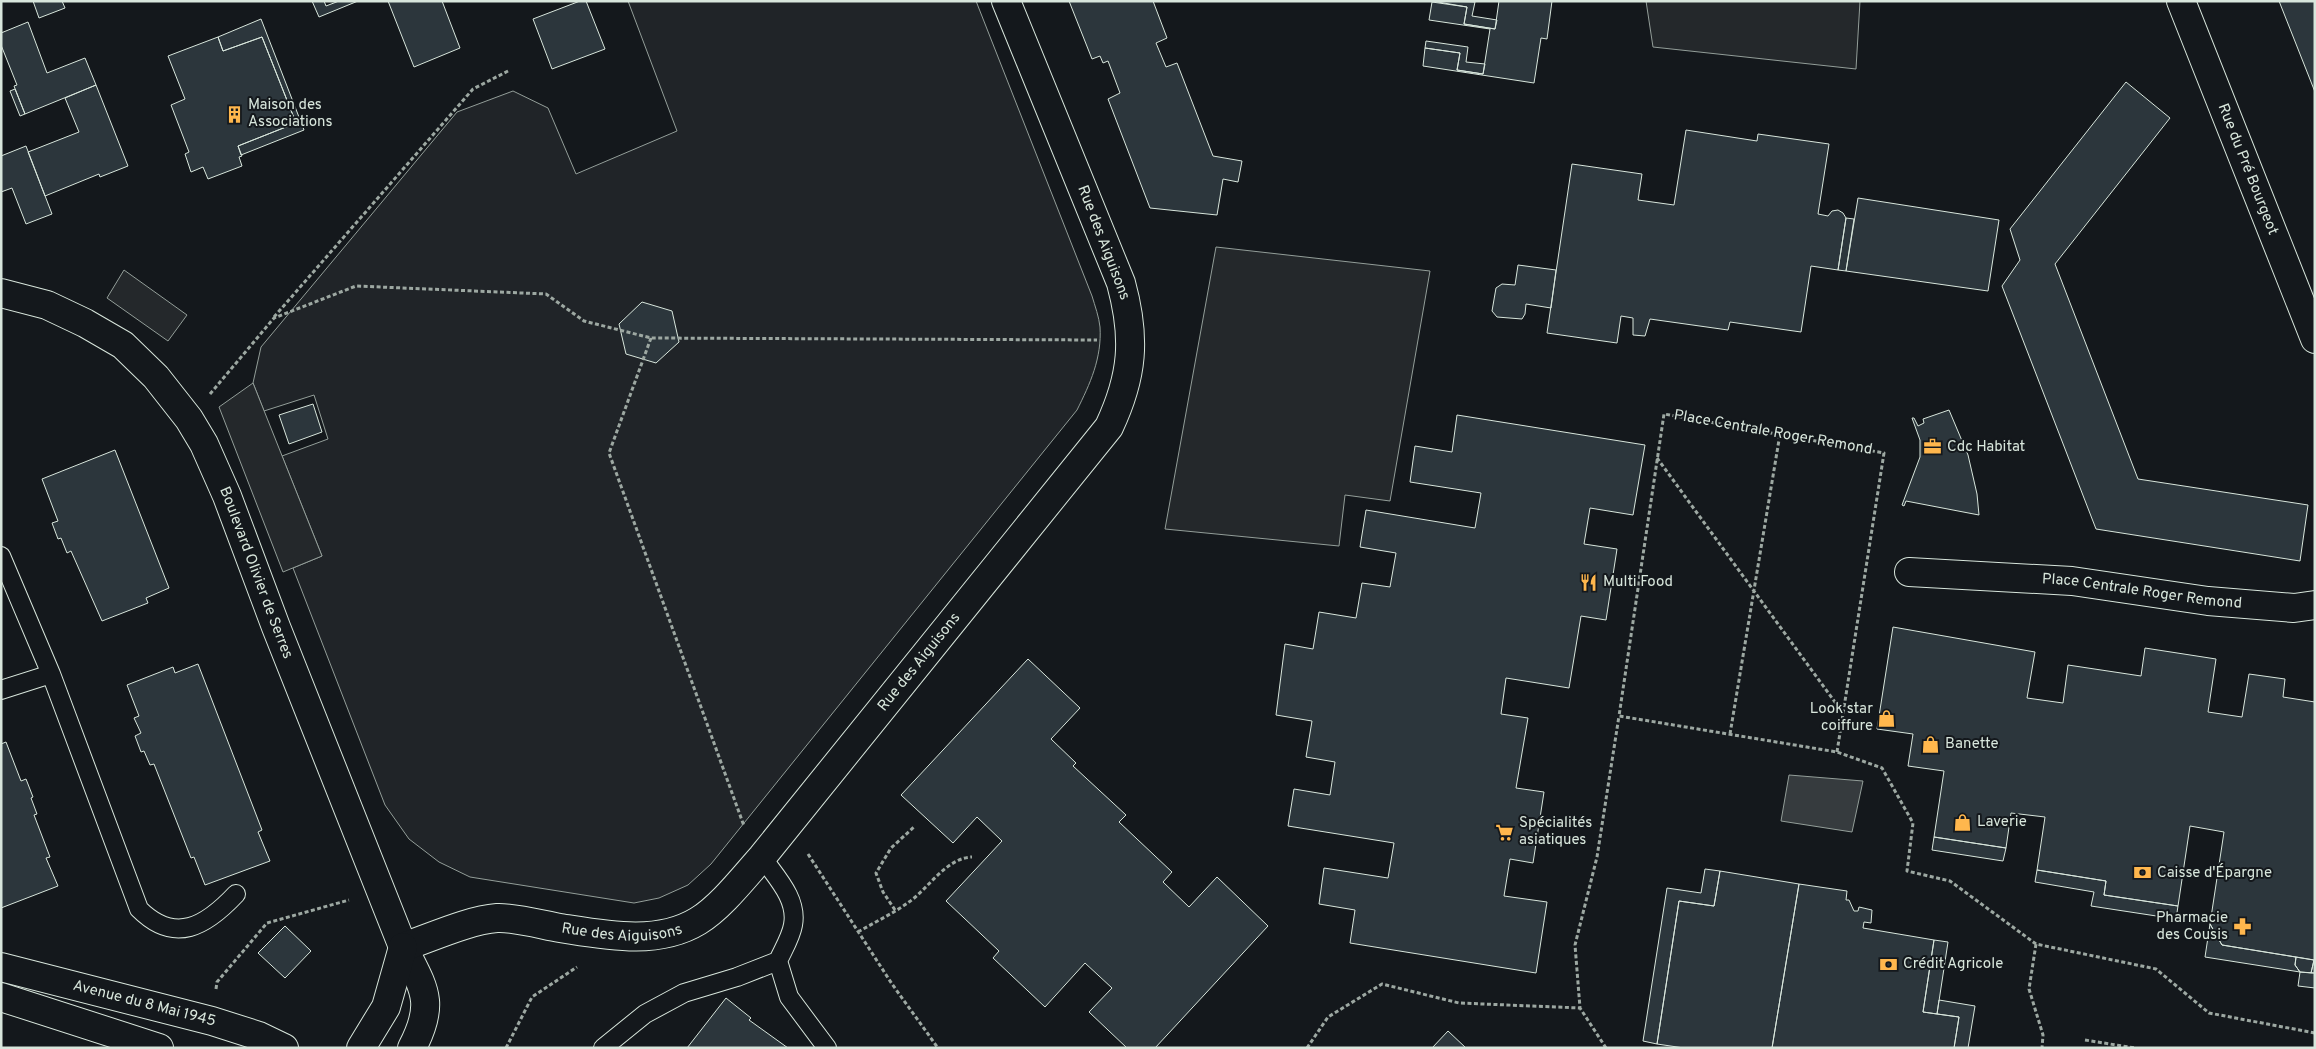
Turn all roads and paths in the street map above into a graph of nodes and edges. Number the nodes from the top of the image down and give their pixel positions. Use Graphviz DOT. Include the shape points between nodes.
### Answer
graph roads {
  1 [pos="1006,1"];
  2 [pos="2181,1"];
  3 [pos="510,70"];
  4 [pos="1,293"];
  5 [pos="274,318"];
  6 [pos="651,338"];
  7 [pos="2315,339"];
  8 [pos="1130,340"];
  9 [pos="189,419"];
  10 [pos="1780,434"];
  11 [pos="1657,458"];
  12 [pos="1,556"];
  13 [pos="1909,572"];
  14 [pos="1754,591"];
  15 [pos="2315,605"];
  16 [pos="51,674"];
  17 [pos="1,690"];
  18 [pos="1843,714"];
  19 [pos="1619,716"];
  20 [pos="1730,734"];
  21 [pos="1837,752"];
  22 [pos="788,824"];
  23 [pos="914,827"];
  24 [pos="762,857"];
  25 [pos="972,857"];
  26 [pos="381,891"];
  27 [pos="236,894"];
  28 [pos="895,910"];
  29 [pos="858,932"];
  30 [pos="598,934"];
  31 [pos="2036,944"];
  32 [pos="402,947"];
  33 [pos="778,960"];
  34 [pos="1,967"];
  35 [pos="1,997"];
  36 [pos="1580,1008"];
  37 [pos="212,1021"];
  38 [pos="2315,1033"];
  39 [pos="2085,1040"];
  40 [pos="159,1048"];
  41 [pos="284,1048"];
  42 [pos="361,1048"];
  43 [pos="412,1048"];
  44 [pos="506,1048"];
  45 [pos="603,1048"];
  46 [pos="827,1048"];
  47 [pos="938,1048"];
  48 [pos="1307,1048"];
  49 [pos="1606,1048"];
  50 [pos="2042,1048"];
  51 [pos="2135,1048"];
  1 -- 8 [label="street, Rue des Aiguisons" via="1121,283 1129,312"];
  2 -- 7 [label="street, Rue du Pré Bourgeot"];
  3 -- 5 [label="path" via="473,89"];
  4 -- 9 [label="street, Boulevard Olivier de Serres" via="47,305 124,345 156,377"];
  5 -- 6 [label="path" via="356,286 546,294 584,321"];
  5 -- 9 [label="path"];
  6 -- 8 [label="path"];
  6 -- 24 [label="path" via="609,453 743,824"];
  8 -- 22 [label="street, Rue des Aiguisons" via="1129,370 1122,400 1109,427"];
  9 -- 26 [label="street, Boulevard Olivier de Serres" via="227,496"];
  10 -- 11 [label="path, Place Centrale Roger Remond" via="1664,414"];
  10 -- 14 [label="path"];
  10 -- 18 [label="path, Place Centrale Roger Remond" via="1884,453"];
  11 -- 14 [label="path"];
  11 -- 19 [label="path, Place Centrale Roger Remond"];
  12 -- 16 [label="lane"];
  13 -- 15 [label="street, Place Centrale Roger Remond" via="2072,581 2294,608"];
  14 -- 18 [label="path"];
  14 -- 20 [label="path"];
  16 -- 17 [label="lane"];
  16 -- 27 [label="lane" via="139,908 152,921 172,929 193,926 209,920"];
  18 -- 21 [label="path, Place Centrale Roger Remond"];
  19 -- 20 [label="path"];
  19 -- 36 [label="path, Place Centrale Roger Remond" via="1597,858 1575,944"];
  20 -- 21 [label="path"];
  21 -- 31 [label="path" via="1882,768 1914,823 1907,871 1950,881"];
  22 -- 24 [label="street, Rue des Aiguisons"];
  22 -- 29 [label="path"];
  23 -- 28 [label="path" via="891,848 876,873"];
  24 -- 30 [label="street, Rue des Aiguisons" via="733,890 698,921 665,934 632,937"];
  24 -- 33 [label="lane" via="789,896 794,910 793,927"];
  25 -- 28 [label="path" via="962,857 910,902"];
  26 -- 32 [label="street, Boulevard Olivier de Serres"];
  26 -- 37 [label="path" via="267,923 217,982"];
  28 -- 29 [label="path"];
  29 -- 47 [label="path"];
  30 -- 32 [label="street, Rue des Aiguisons" via="498,918"];
  30 -- 44 [label="path" via="587,960 532,997"];
  31 -- 38 [label="path" via="2156,969 2209,1013"];
  31 -- 50 [label="path" via="2029,989 2043,1035"];
  32 -- 42 [label="street" via="386,1007"];
  32 -- 43 [label="street, Boulevard Olivier de Serres" via="424,989 426,1010"];
  33 -- 45 [label="lane" via="684,994 645,1014"];
  33 -- 46 [label="lane" via="788,997"];
  34 -- 37 [label="street, Avenue du 8 Mai 1945"];
  35 -- 40 [label="street"];
  36 -- 48 [label="path" via="1459,1002 1382,984 1328,1017"];
  36 -- 49 [label="path, Place Centrale Roger Remond"];
  37 -- 41 [label="street, Avenue du 8 Mai 1945"];
  39 -- 51 [label="path"];
}
